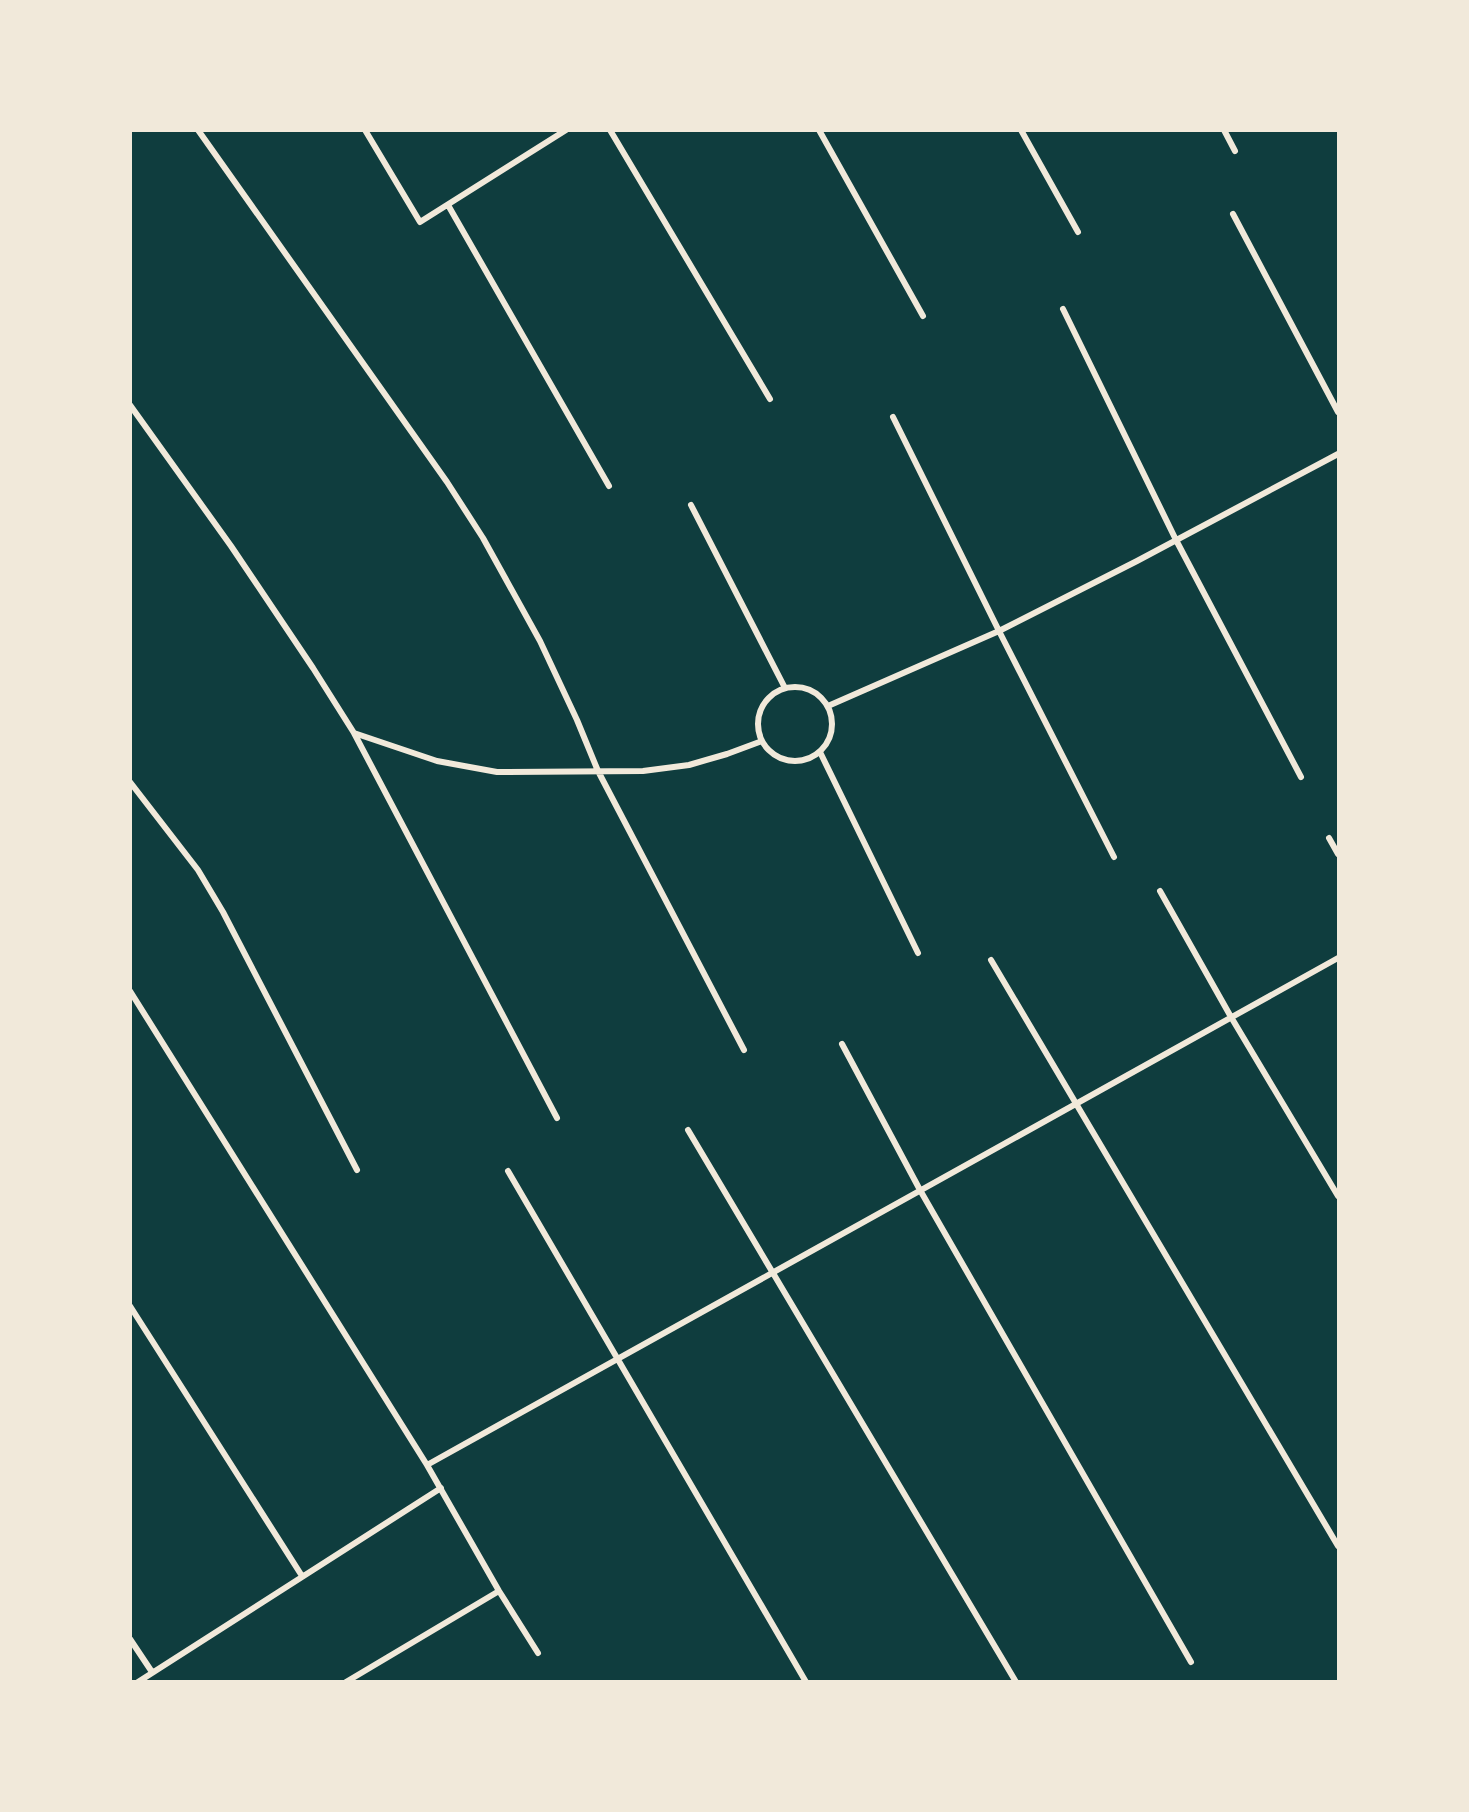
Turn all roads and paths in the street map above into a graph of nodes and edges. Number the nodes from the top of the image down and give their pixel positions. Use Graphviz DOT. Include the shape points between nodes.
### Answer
graph roads {
  1 [pos="198,130"];
  2 [pos="365,130"];
  3 [pos="566,130"];
  4 [pos="610,130"];
  5 [pos="819,130"];
  6 [pos="1021,130"];
  7 [pos="1224,130"];
  8 [pos="1235,151"];
  9 [pos="448,205"];
  10 [pos="1233,214"];
  11 [pos="1078,232"];
  12 [pos="1063,309"];
  13 [pos="923,316"];
  14 [pos="770,399"];
  15 [pos="130,405"];
  16 [pos="1338,412"];
  17 [pos="893,417"];
  18 [pos="1338,454"];
  19 [pos="609,486"];
  20 [pos="691,505"];
  21 [pos="1176,540"];
  22 [pos="999,631"];
  23 [pos="785,688"];
  24 [pos="828,706"];
  25 [pos="354,733"];
  26 [pos="762,741"];
  27 [pos="820,752"];
  28 [pos="598,771"];
  29 [pos="1301,777"];
  30 [pos="130,782"];
  31 [pos="1329,838"];
  32 [pos="1338,854"];
  33 [pos="1114,857"];
  34 [pos="1160,891"];
  35 [pos="918,953"];
  36 [pos="1338,958"];
  37 [pos="991,960"];
  38 [pos="130,991"];
  39 [pos="1231,1017"];
  40 [pos="842,1044"];
  41 [pos="744,1050"];
  42 [pos="1075,1104"];
  43 [pos="557,1119"];
  44 [pos="688,1130"];
  45 [pos="357,1170"];
  46 [pos="508,1172"];
  47 [pos="920,1190"];
  48 [pos="1338,1196"];
  49 [pos="772,1272"];
  50 [pos="130,1306"];
  51 [pos="618,1358"];
  52 [pos="427,1465"];
  53 [pos="441,1488"];
  54 [pos="1338,1546"];
  55 [pos="302,1576"];
  56 [pos="499,1591"];
  57 [pos="130,1639"];
  58 [pos="538,1653"];
  59 [pos="1191,1662"];
  60 [pos="152,1672"];
  61 [pos="138,1682"];
  62 [pos="346,1682"];
  63 [pos="806,1682"];
  64 [pos="1016,1682"];
  1 -- 28 [label="street" via="483,538 540,641"];
  2 -- 9 [label="street" via="420,222"];
  3 -- 9 [label="street"];
  4 -- 14 [label="street"];
  5 -- 13 [label="street"];
  6 -- 11 [label="street"];
  7 -- 8 [label="street"];
  9 -- 19 [label="street"];
  10 -- 16 [label="street"];
  12 -- 21 [label="street"];
  15 -- 25 [label="street" via="237,555"];
  17 -- 22 [label="street"];
  18 -- 21 [label="street"];
  20 -- 23 [label="street"];
  21 -- 22 [label="street"];
  21 -- 29 [label="street"];
  22 -- 24 [label="street"];
  22 -- 33 [label="street"];
  23 -- 24 [label="street" via="801,687"];
  23 -- 26 [label="street" via="770,696 761,709 758,725"];
  24 -- 27 [label="street" via="832,732"];
  25 -- 28 [label="street" via="437,762 497,772"];
  25 -- 43 [label="street"];
  26 -- 27 [label="street" via="772,754 795,762"];
  26 -- 28 [label="street" via="689,765"];
  27 -- 35 [label="street"];
  28 -- 41 [label="street"];
  30 -- 45 [label="street" via="198,870 218,903"];
  31 -- 32 [label="street"];
  34 -- 39 [label="street"];
  36 -- 39 [label="street"];
  37 -- 42 [label="street"];
  38 -- 52 [label="street"];
  39 -- 42 [label="street"];
  39 -- 48 [label="street"];
  40 -- 47 [label="street"];
  42 -- 47 [label="street"];
  42 -- 54 [label="street"];
  44 -- 49 [label="street"];
  46 -- 51 [label="street"];
  47 -- 49 [label="street"];
  47 -- 59 [label="street"];
  49 -- 51 [label="street"];
  49 -- 64 [label="street"];
  50 -- 55 [label="street"];
  51 -- 52 [label="street"];
  51 -- 63 [label="street"];
  52 -- 53 [label="street"];
  53 -- 55 [label="street"];
  53 -- 56 [label="street"];
  55 -- 60 [label="street"];
  56 -- 58 [label="street"];
  56 -- 62 [label="street"];
  57 -- 60 [label="street"];
  60 -- 61 [label="street"];
}
